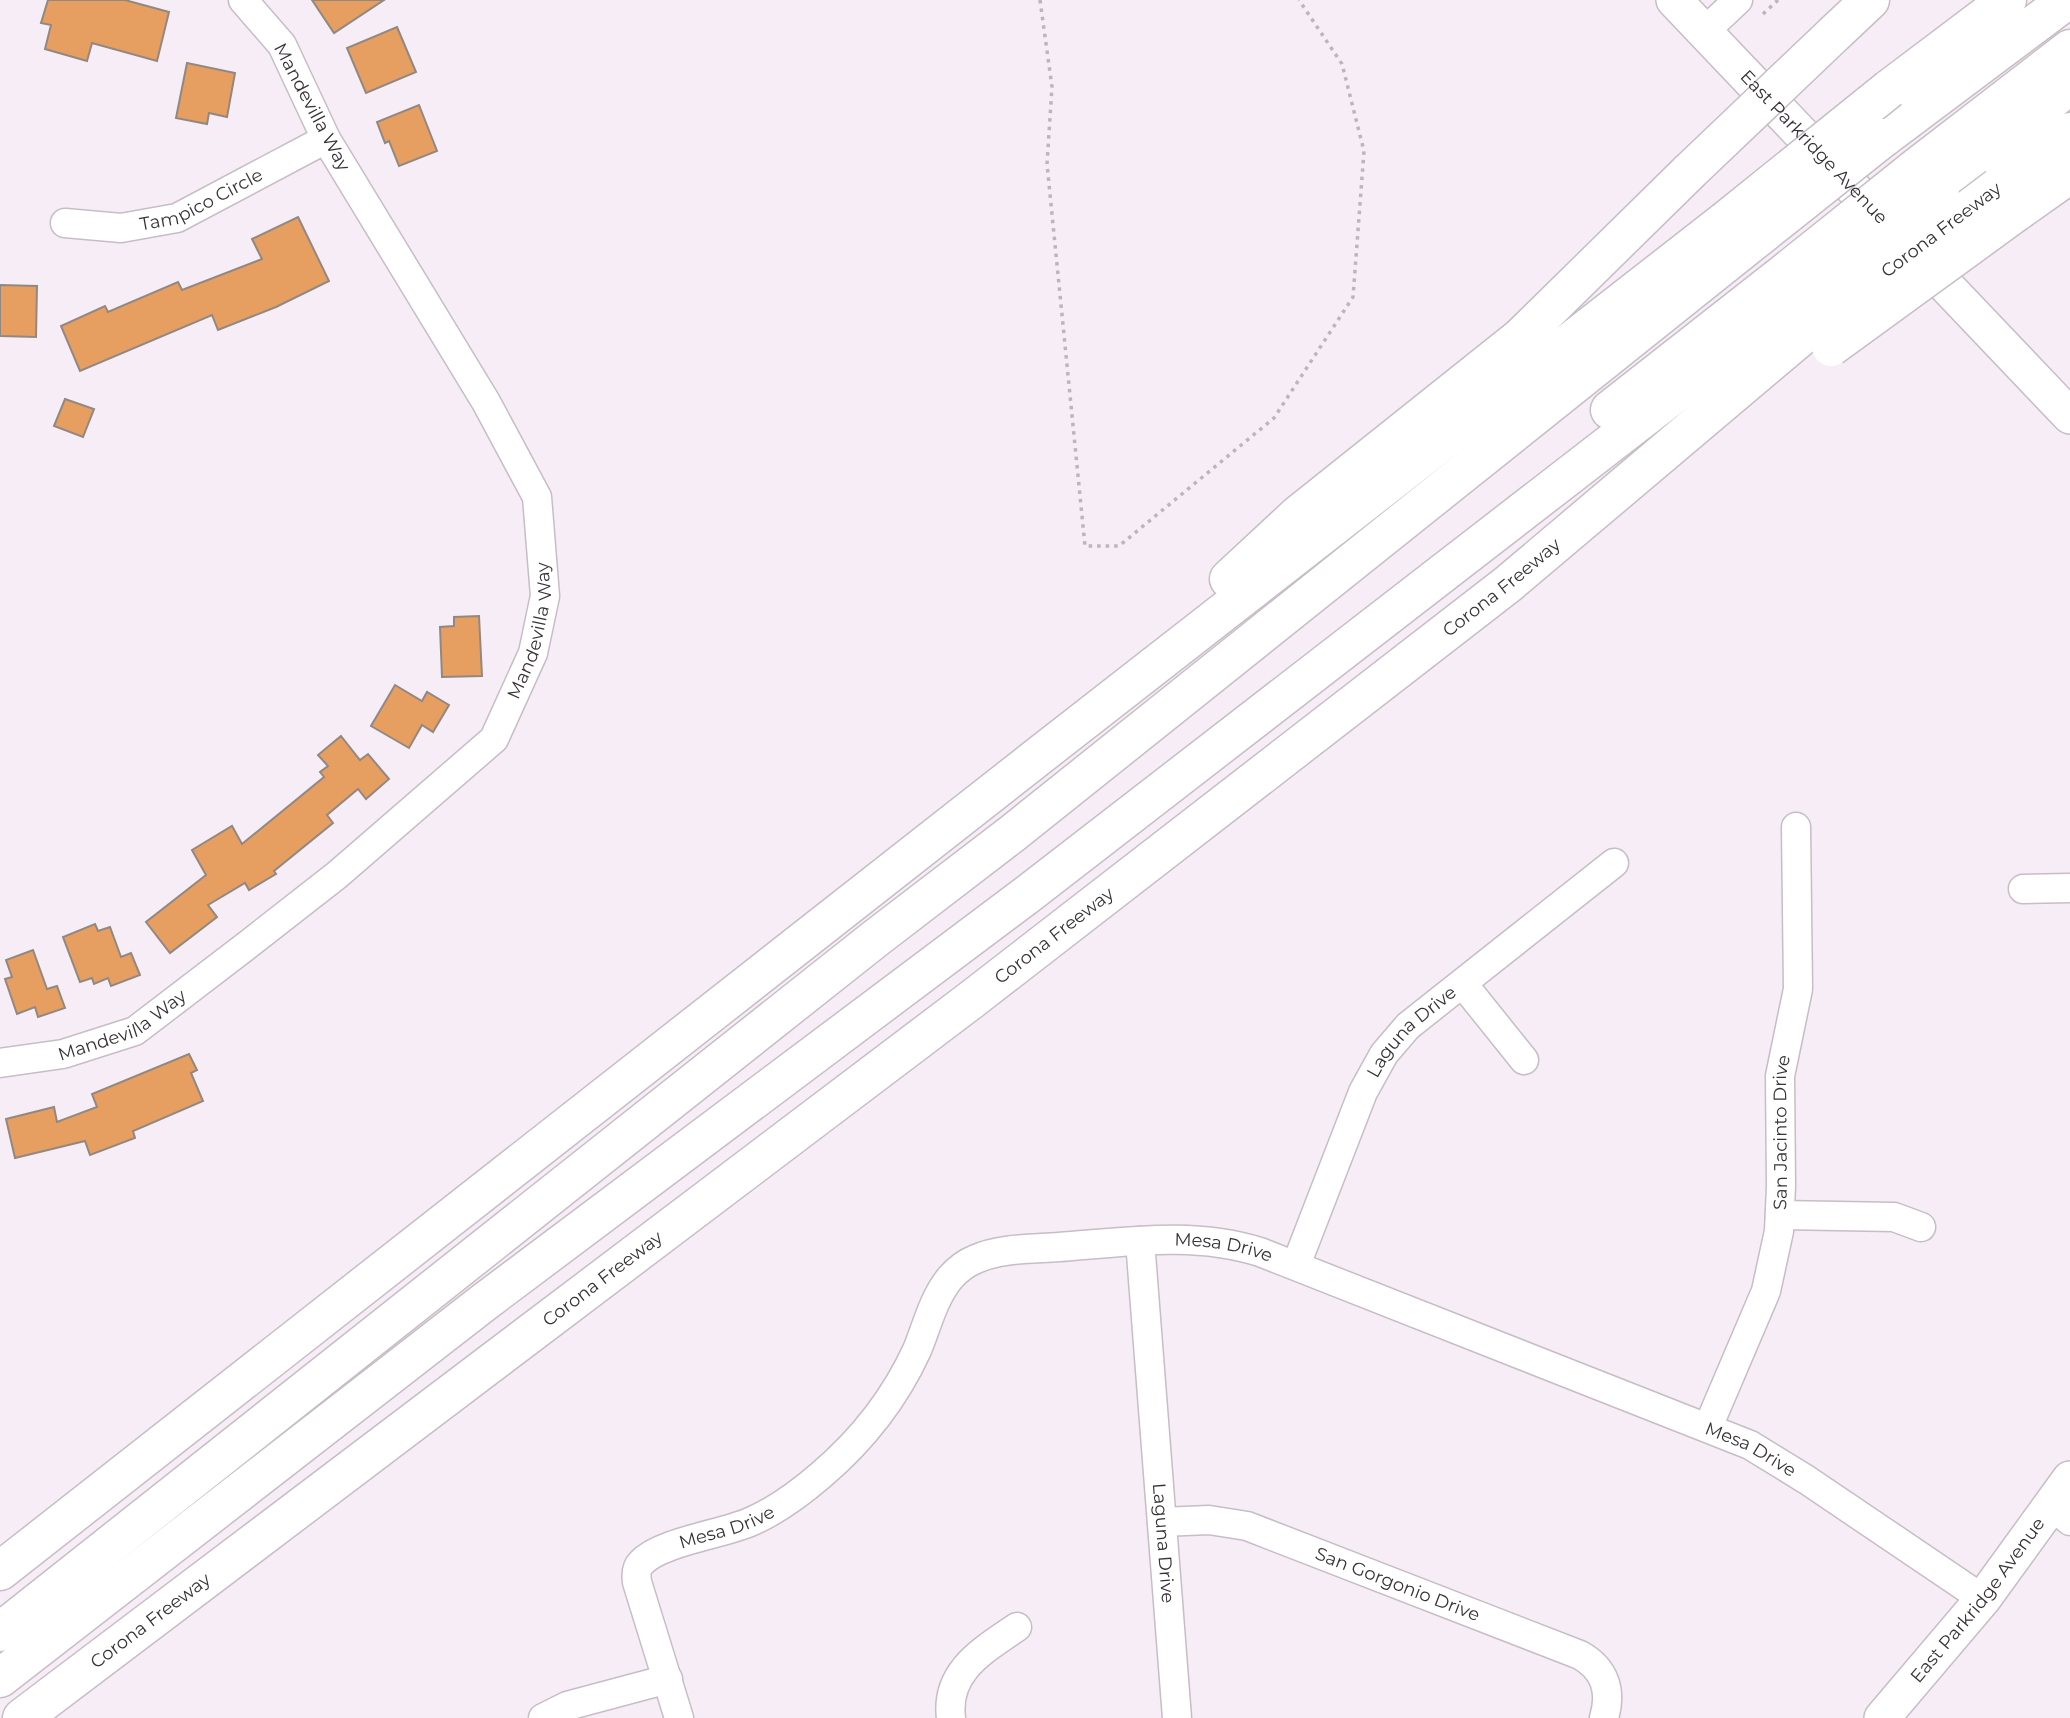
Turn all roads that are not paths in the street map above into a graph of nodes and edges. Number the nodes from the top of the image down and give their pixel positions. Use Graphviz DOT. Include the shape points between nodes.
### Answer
graph roads {
  1 [pos="243,0"];
  2 [pos="1674,0"];
  3 [pos="1738,0"];
  4 [pos="1870,0"];
  5 [pos="2007,0"];
  6 [pos="2067,0"];
  7 [pos="2070,20"];
  8 [pos="1704,32"];
  9 [pos="2070,49"];
  10 [pos="2070,86"];
  11 [pos="2070,132"];
  12 [pos="326,138"];
  13 [pos="1911,163"];
  14 [pos="2070,174"];
  15 [pos="2007,200"];
  16 [pos="65,223"];
  17 [pos="1777,285"];
  18 [pos="2070,416"];
  19 [pos="1035,759"];
  20 [pos="1796,827"];
  21 [pos="1614,863"];
  22 [pos="2024,888"];
  23 [pos="2070,888"];
  24 [pos="1463,984"];
  25 [pos="1524,1060"];
  26 [pos="0,1063"];
  27 [pos="1780,1215"];
  28 [pos="1921,1227"];
  29 [pos="1140,1241"];
  30 [pos="1296,1265"];
  31 [pos="1708,1427"];
  32 [pos="2064,1502"];
  33 [pos="1162,1522"];
  34 [pos="0,1571"];
  35 [pos="1983,1599"];
  36 [pos="1017,1627"];
  37 [pos="0,1632"];
  38 [pos="0,1678"];
  39 [pos="668,1679"];
  40 [pos="1606,1706"];
  41 [pos="22,1718"];
  42 [pos="542,1718"];
  43 [pos="679,1718"];
  44 [pos="951,1718"];
  45 [pos="1177,1718"];
  46 [pos="1882,1718"];
  1 -- 12 [label="street, Mandevilla Way" via="282,46"];
  2 -- 8 [label="main road, East Parkridge Avenue"];
  3 -- 8 [label="street"];
  4 -- 19 [label="highway, bridge" via="1521,337 1299,514"];
  5 -- 17 [label="highway, Corona Freeway, bridge" via="1889,89"];
  6 -- 13 [label="highway"];
  7 -- 13 [label="highway" via="2010,65"];
  8 -- 18 [label="main road, East Parkridge Avenue"];
  9 -- 13 [label="highway"];
  10 -- 13 [label="highway"];
  11 -- 15 [label="highway, Corona Freeway"];
  12 -- 16 [label="street, Tampico Circle" via="177,218 121,228"];
  12 -- 26 [label="street, Mandevilla Way" via="486,402 537,496 545,596 533,653 494,739 337,875 250,943 135,1031 63,1054"];
  13 -- 17 [label="highway, bridge"];
  13 -- 17 [label="highway, bridge"];
  14 -- 15 [label="highway"];
  15 -- 17 [label="highway, Corona Freeway, bridge"];
  17 -- 19 [label="highway, Corona Freeway"];
  17 -- 37 [label="highway" via="1013,833"];
  17 -- 38 [label="highway" via="1039,886 483,1303"];
  17 -- 41 [label="highway, Corona Freeway" via="1508,584 971,1000"];
  19 -- 34 [label="highway, Corona Freeway"];
  20 -- 27 [label="street, San Jacinto Drive" via="1798,989 1780,1076"];
  21 -- 24 [label="street, Laguna Drive"];
  22 -- 23 [label="street"];
  24 -- 25 [label="street"];
  24 -- 30 [label="street, Laguna Drive" via="1408,1026 1377,1064"];
  27 -- 28 [label="street" via="1894,1217"];
  27 -- 31 [label="street, San Jacinto Drive" via="1766,1291"];
  29 -- 30 [label="street, Mesa Drive" via="1225,1243"];
  29 -- 33 [label="street, Laguna Drive"];
  29 -- 39 [label="street, Mesa Drive" via="999,1253 967,1263 941,1292 891,1395 831,1467 765,1515 643,1561 636,1577"];
  30 -- 31 [label="street, Mesa Drive"];
  31 -- 35 [label="street, Mesa Drive" via="1780,1462"];
  32 -- 35 [label="main road, East Parkridge Avenue"];
  33 -- 40 [label="street, San Gorgonio Drive" via="1209,1520 1247,1526 1580,1655 1603,1675"];
  33 -- 45 [label="street, Laguna Drive"];
  35 -- 46 [label="main road, East Parkridge Avenue"];
  36 -- 44 [label="street" via="975,1656 958,1676 950,1698"];
  39 -- 42 [label="street" via="567,1706"];
  39 -- 43 [label="street, Mesa Drive"];
}
